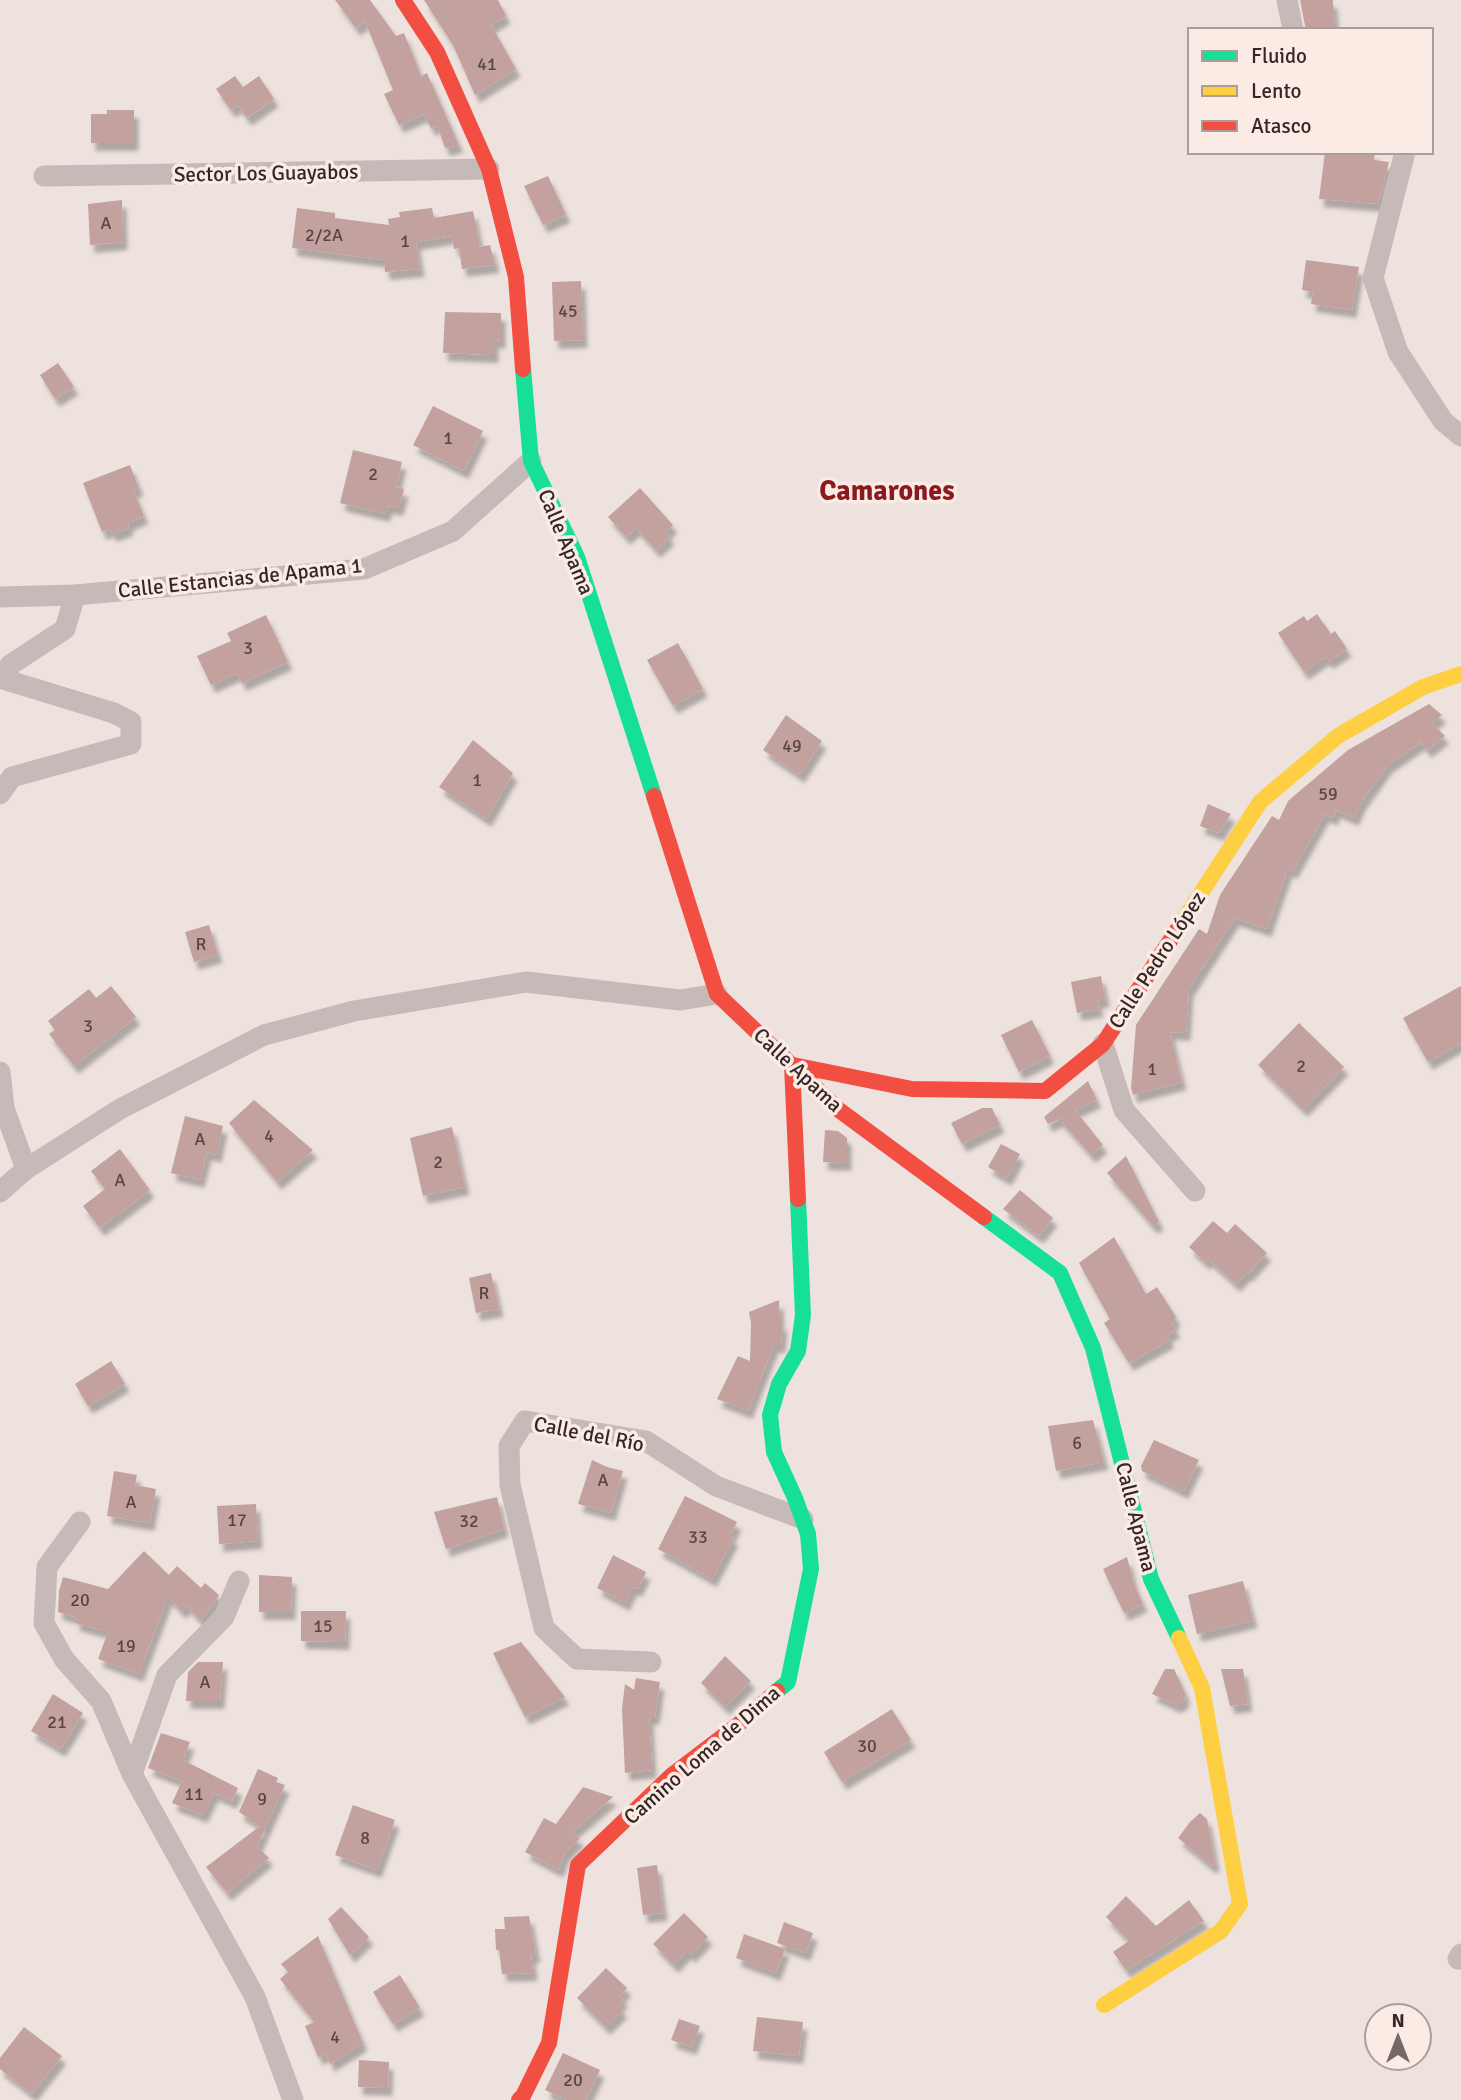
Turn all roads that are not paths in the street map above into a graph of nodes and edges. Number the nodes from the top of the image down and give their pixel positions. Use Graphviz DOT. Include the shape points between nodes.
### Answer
graph roads {
  1 [pos="403,0"];
  2 [pos="1287,0"];
  3 [pos="1293,28"];
  4 [pos="1404,154"];
  5 [pos="489,169"];
  6 [pos="44,176"];
  7 [pos="1461,436"];
  8 [pos="531,461"];
  9 [pos="75,595"];
  10 [pos="0,597"];
  11 [pos="1461,674"];
  12 [pos="0,794"];
  13 [pos="717,993"];
  14 [pos="1103,1044"];
  15 [pos="792,1065"];
  16 [pos="0,1072"];
  17 [pos="26,1169"];
  18 [pos="1195,1191"];
  19 [pos="0,1192"];
  20 [pos="803,1519"];
  21 [pos="80,1522"];
  22 [pos="239,1581"];
  23 [pos="651,1662"];
  24 [pos="132,1773"];
  25 [pos="1104,2005"];
  26 [pos="292,2100"];
  27 [pos="519,2100"];
  1 -- 5 [label="street, Calle Apama" via="437,52"];
  2 -- 3 [label="street"];
  4 -- 7 [label="street" via="1373,278 1398,352 1443,421"];
  5 -- 6 [label="street, Sector Los Guayabos"];
  5 -- 8 [label="street, Calle Apama" via="516,277"];
  8 -- 9 [label="street, Calle Estancias de Apama 1" via="453,531 364,569"];
  8 -- 13 [label="street, Calle Apama" via="577,557"];
  9 -- 10 [label="street, Calle Estancias de Apama 1"];
  9 -- 12 [label="street" via="65,629 10,665 6,680 114,713 131,723 131,744 12,777"];
  11 -- 14 [label="street, Calle Pedro López" via="1423,687 1338,736 1260,803"];
  13 -- 15 [label="street, Calle Apama"];
  13 -- 17 [label="street" via="680,1000 526,982 354,1012 264,1035 120,1108"];
  14 -- 15 [label="street, Calle Pedro López" via="1045,1091 912,1089"];
  14 -- 18 [label="street" via="1124,1110"];
  15 -- 20 [label="street, Camino Loma de Dima" via="803,1315 798,1351 779,1384 770,1415 774,1452"];
  15 -- 25 [label="street, Calle Apama" via="839,1110 1060,1273 1093,1348 1151,1578 1202,1688 1240,1904 1221,1931"];
  16 -- 17 [label="street" via="4,1108"];
  17 -- 19 [label="street"];
  20 -- 23 [label="street, Calle del Río" via="716,1486 646,1441 525,1421 509,1446 510,1485 544,1628 577,1659"];
  20 -- 27 [label="street, Camino Loma de Dima" via="811,1569 788,1682 672,1776 578,1865 549,2043"];
  21 -- 24 [label="street" via="47,1567 44,1623 65,1659 101,1702"];
  22 -- 24 [label="street" via="224,1617 167,1675"];
  24 -- 26 [label="street" via="255,1997"];
}
